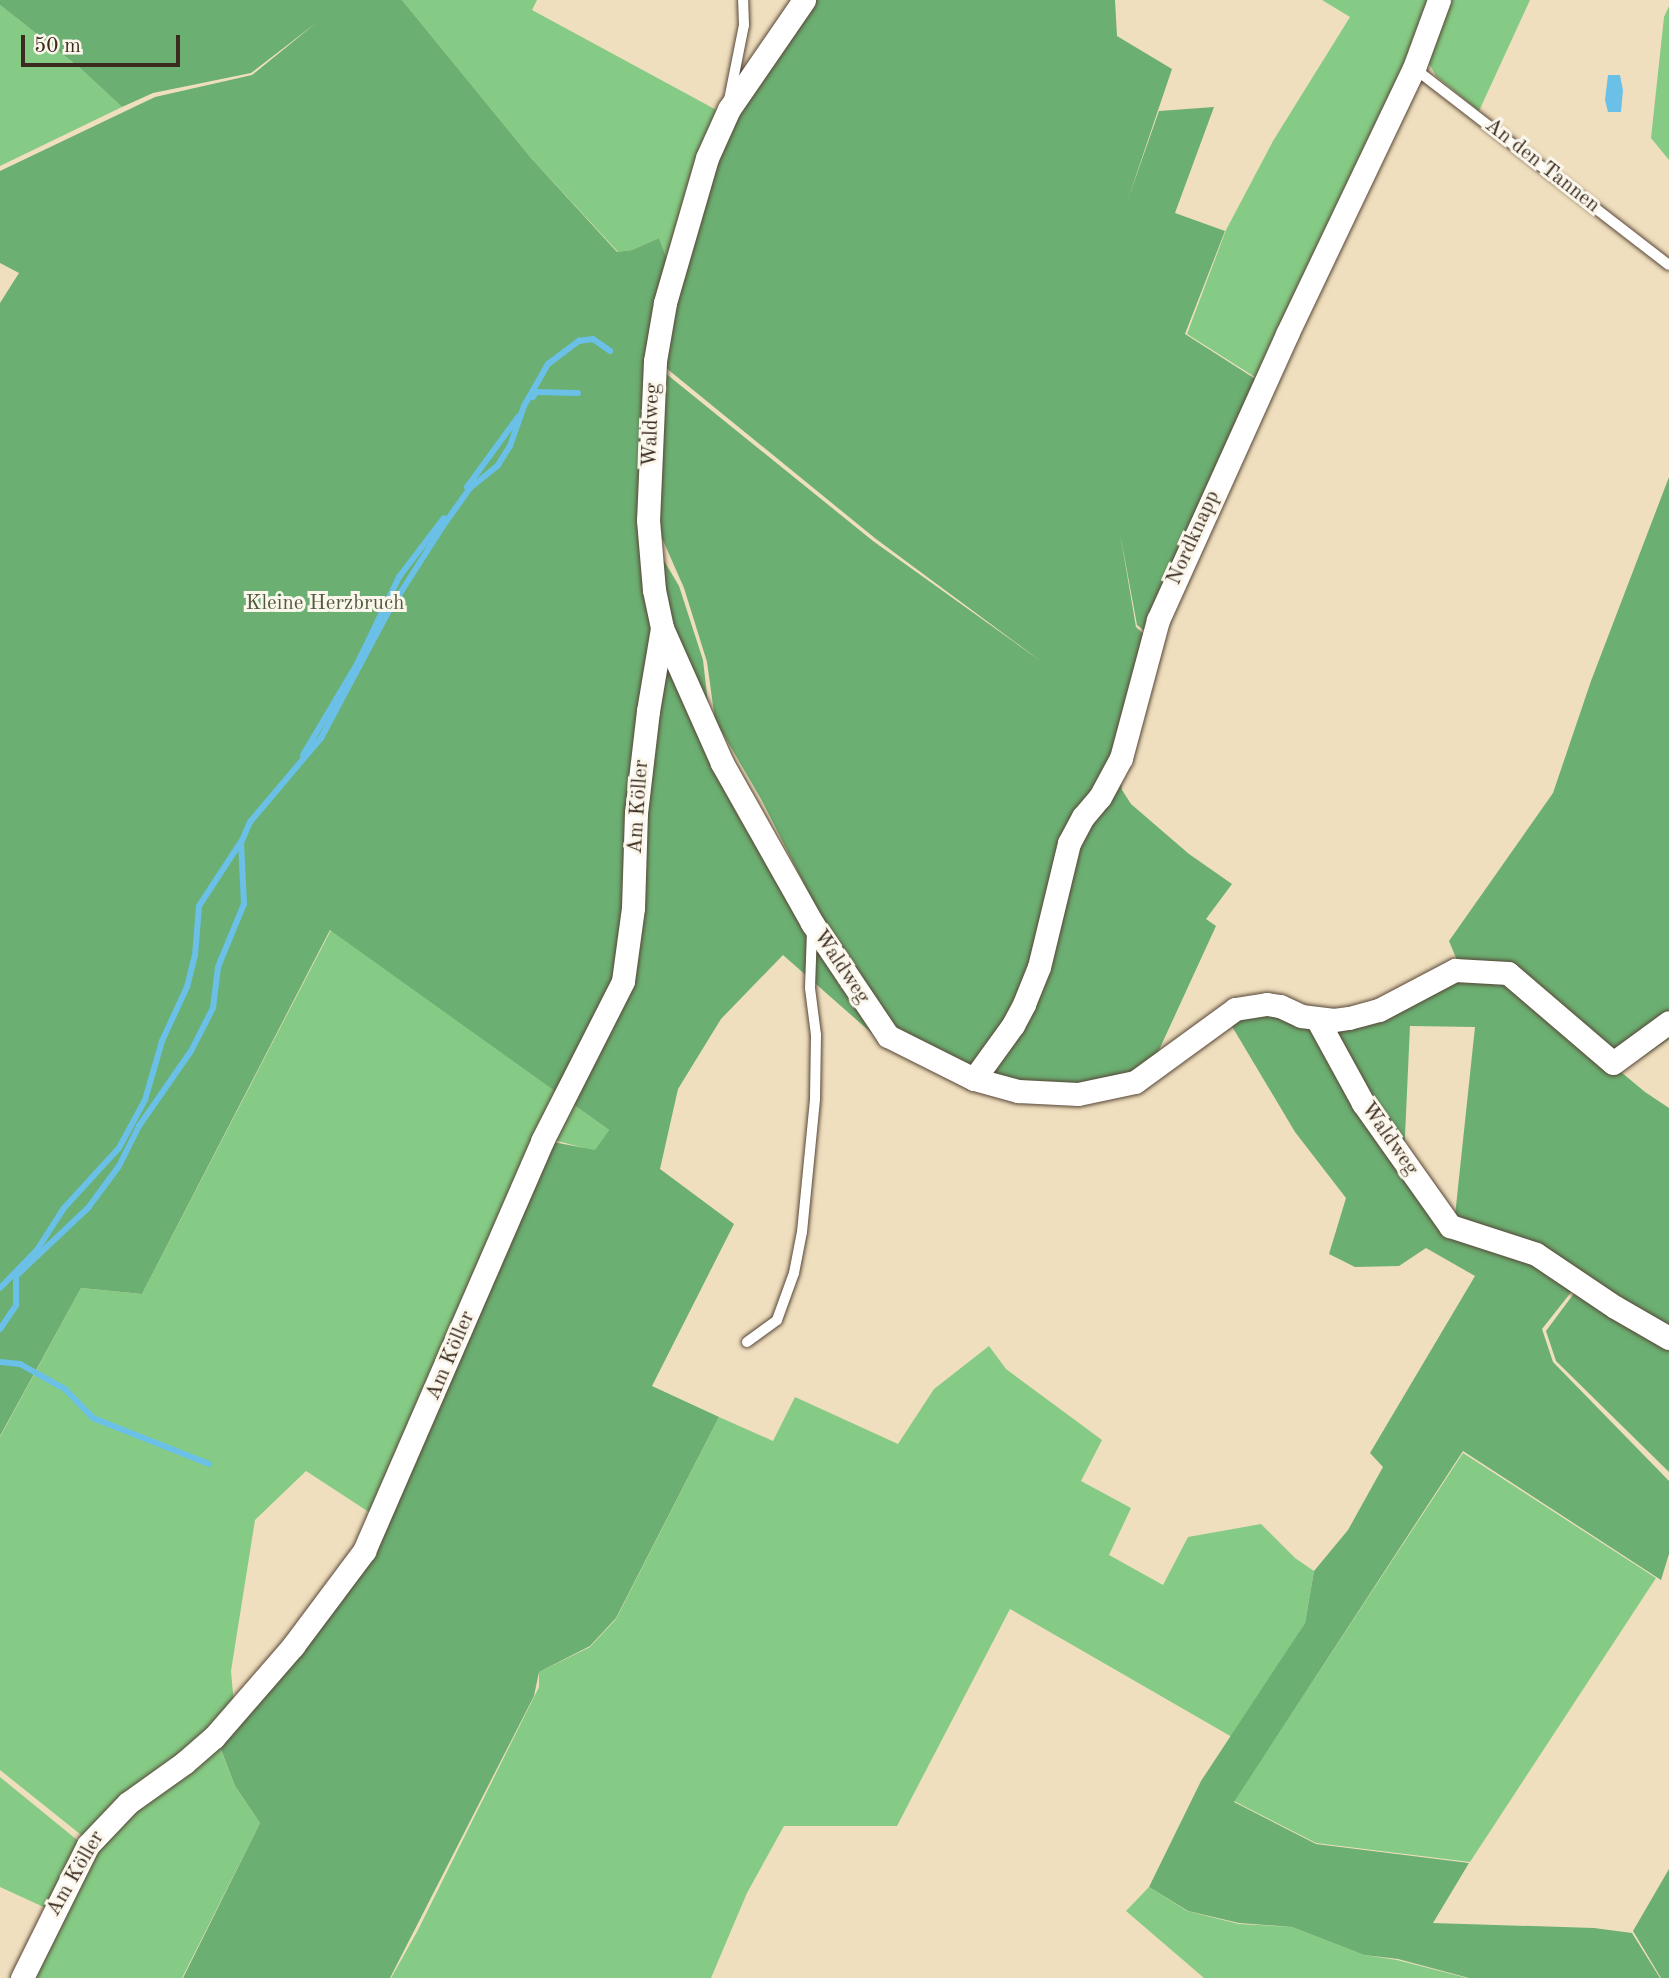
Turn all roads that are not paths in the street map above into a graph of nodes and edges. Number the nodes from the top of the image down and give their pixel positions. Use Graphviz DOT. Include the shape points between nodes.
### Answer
graph roads {
  1 [pos="743,0"];
  2 [pos="804,0"];
  3 [pos="1438,0"];
  4 [pos="1414,68"];
  5 [pos="729,109"];
  6 [pos="1669,265"];
  7 [pos="662,628"];
  8 [pos="812,923"];
  9 [pos="1317,1019"];
  10 [pos="1669,1021"];
  11 [pos="974,1079"];
  12 [pos="1669,1338"];
  13 [pos="747,1342"];
  14 [pos="22,1978"];
  1 -- 5 [label="lane" via="744,26"];
  2 -- 5 [label="street, Waldweg"];
  3 -- 4 [label="street, Nordknapp"];
  4 -- 6 [label="lane, An den Tannen"];
  4 -- 11 [label="street, Nordknapp" via="1281,346 1158,620 1121,758 1069,843 1039,967 1024,1004"];
  5 -- 7 [label="street, Waldweg" via="707,158 665,303 654,361 648,520"];
  7 -- 8 [label="street, Waldweg" via="722,763"];
  7 -- 14 [label="street, Am Köller" via="636,813 633,908 623,981 552,1119 364,1551 293,1646 214,1737 128,1803 88,1845"];
  8 -- 11 [label="street, Waldweg" via="888,1037"];
  8 -- 13 [label="lane" via="815,1099 802,1232 778,1320"];
  9 -- 10 [label="street" via="1363,1015 1455,970 1508,973 1613,1063"];
  9 -- 11 [label="street, Waldweg" via="1267,1004 1235,1009 1135,1082 1079,1094 1018,1091"];
  9 -- 12 [label="street, Waldweg" via="1363,1103 1450,1226 1536,1254"];
}
